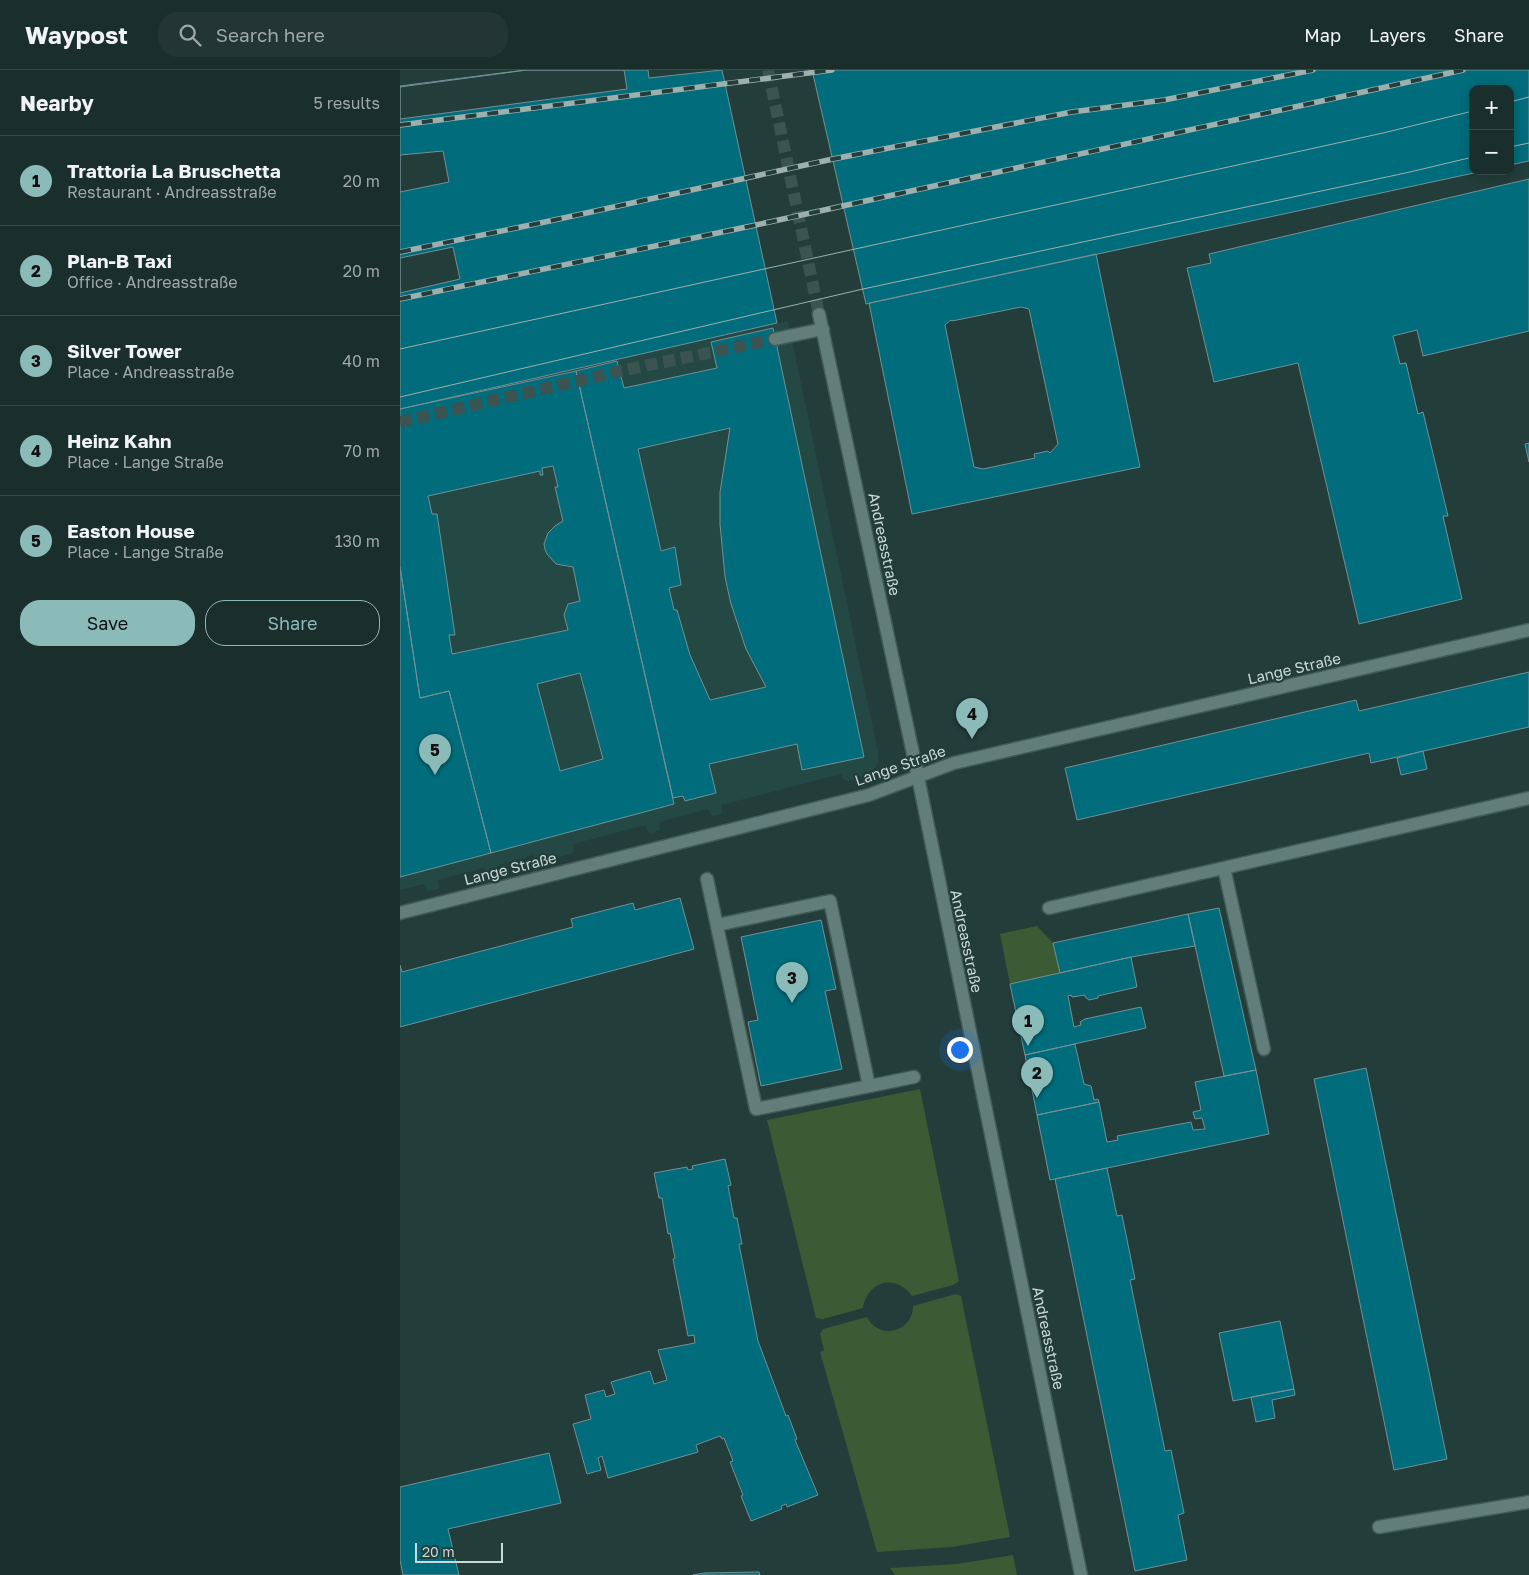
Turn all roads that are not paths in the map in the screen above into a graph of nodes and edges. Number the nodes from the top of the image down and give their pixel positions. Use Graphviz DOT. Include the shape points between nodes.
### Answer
graph roads {
  1 [pos="819,314"];
  2 [pos="822,329"];
  3 [pos="775,339"];
  4 [pos="1529,630"];
  5 [pos="918,777"];
  6 [pos="1529,798"];
  7 [pos="1224,868"];
  8 [pos="707,879"];
  9 [pos="1049,908"];
  10 [pos="400,913"];
  11 [pos="717,925"];
  12 [pos="1264,1048"];
  13 [pos="914,1077"];
  14 [pos="869,1086"];
  15 [pos="1529,1502"];
  16 [pos="1379,1527"];
  17 [pos="1081,1575"];
  1 -- 2 [label="street, Andreasstraße"];
  2 -- 3 [label="street"];
  2 -- 5 [label="street, Andreasstraße"];
  4 -- 5 [label="street, Lange Straße" via="954,763"];
  5 -- 10 [label="street, Lange Straße" via="869,794"];
  5 -- 17 [label="street, Andreasstraße"];
  6 -- 7 [label="street"];
  7 -- 9 [label="street"];
  7 -- 12 [label="street"];
  8 -- 11 [label="street"];
  11 -- 14 [label="street" via="756,1109"];
  11 -- 14 [label="street" via="830,901"];
  13 -- 14 [label="street"];
  15 -- 16 [label="street"];
}
